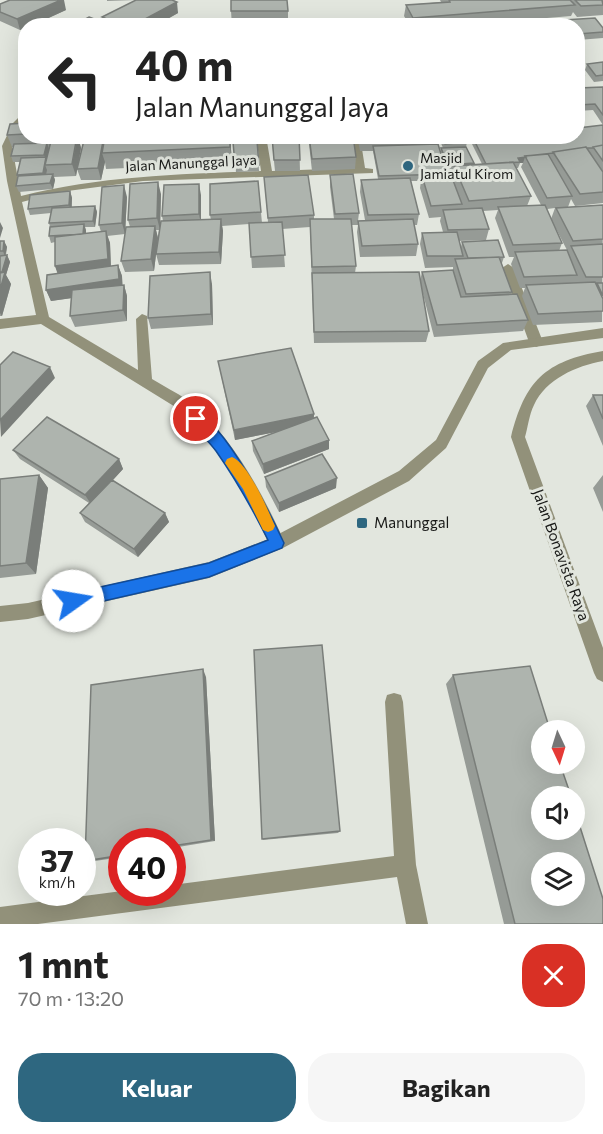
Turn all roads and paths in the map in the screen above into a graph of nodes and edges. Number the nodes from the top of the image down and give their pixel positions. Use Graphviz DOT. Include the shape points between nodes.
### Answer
graph roads {
  1 [pos="18,123"];
  2 [pos="262,144"];
  3 [pos="357,144"];
  4 [pos="267,174"];
  5 [pos="16,200"];
  6 [pos="508,268"];
  7 [pos="43,319"];
  8 [pos="142,319"];
  9 [pos="0,324"];
  10 [pos="603,333"];
  11 [pos="536,342"];
  12 [pos="603,356"];
  13 [pos="145,382"];
  14 [pos="277,543"];
  15 [pos="0,614"];
  16 [pos="603,673"];
  17 [pos="394,702"];
  18 [pos="405,865"];
  19 [pos="0,918"];
  20 [pos="417,924"];
  1 -- 5 [label="street" via="8,146"];
  2 -- 4 [label="street"];
  3 -- 4 [label="street, Jalan Manunggal Jaya" via="365,171"];
  4 -- 5 [label="street, Jalan Manunggal Jaya" via="143,178 60,189"];
  5 -- 7 [label="street"];
  6 -- 11 [label="street"];
  7 -- 9 [label="street"];
  7 -- 13 [label="street"];
  8 -- 13 [label="street"];
  10 -- 11 [label="street"];
  11 -- 14 [label="street" via="508,346 483,365 441,444 404,476"];
  12 -- 16 [label="street, Jalan Bonavista Raya" via="564,368 544,383 528,401 518,437"];
  13 -- 14 [label="street" via="182,404 211,433 248,485"];
  14 -- 15 [label="street" via="209,570"];
  17 -- 18 [label="street"];
  18 -- 19 [label="street"];
  18 -- 20 [label="street"];
}
